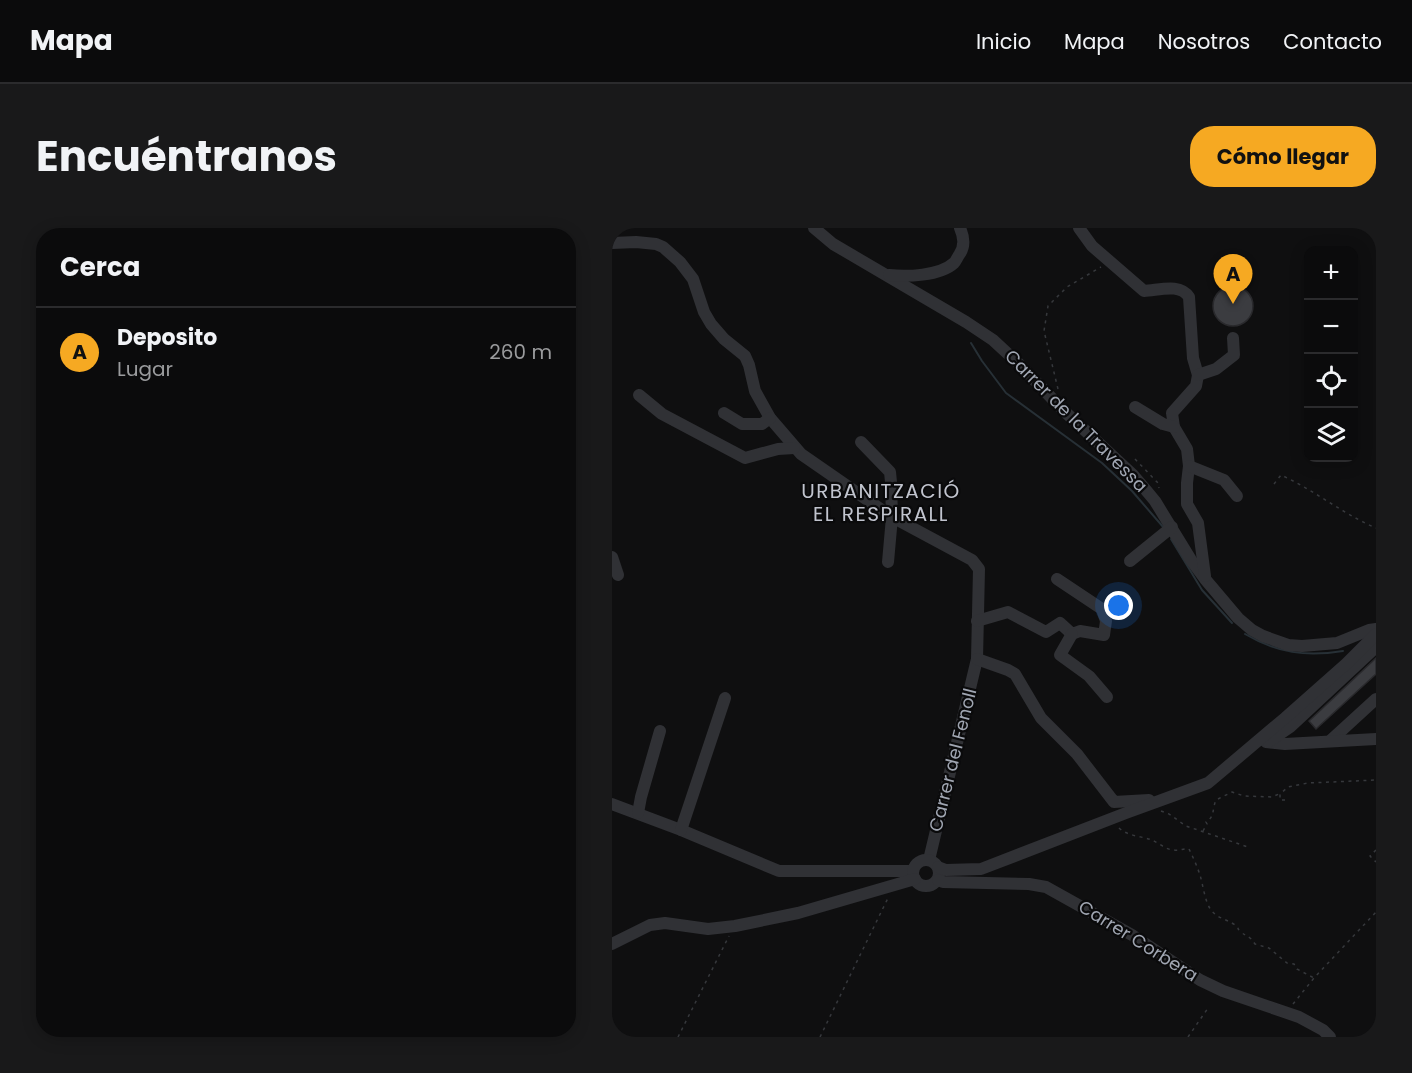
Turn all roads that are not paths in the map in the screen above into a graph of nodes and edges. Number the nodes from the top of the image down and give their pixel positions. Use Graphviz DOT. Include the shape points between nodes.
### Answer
graph roads {
  1 [pos="814,228"];
  2 [pos="1079,228"];
  3 [pos="962,230"];
  4 [pos="612,243"];
  5 [pos="884,274"];
  6 [pos="1233,338"];
  7 [pos="1198,375"];
  8 [pos="639,395"];
  9 [pos="1135,407"];
  10 [pos="724,413"];
  11 [pos="770,418"];
  12 [pos="1174,427"];
  13 [pos="861,442"];
  14 [pos="794,448"];
  15 [pos="1189,466"];
  16 [pos="1237,496"];
  17 [pos="892,517"];
  18 [pos="1172,527"];
  19 [pos="612,557"];
  20 [pos="1130,561"];
  21 [pos="888,562"];
  22 [pos="618,576"];
  23 [pos="1057,579"];
  24 [pos="1205,579"];
  25 [pos="977,621"];
  26 [pos="1376,629"];
  27 [pos="1072,634"];
  28 [pos="1376,634"];
  29 [pos="1345,641"];
  30 [pos="1367,647"];
  31 [pos="977,659"];
  32 [pos="1346,664"];
  33 [pos="1107,697"];
  34 [pos="725,698"];
  35 [pos="1376,699"];
  36 [pos="1287,723"];
  37 [pos="660,731"];
  38 [pos="1376,739"];
  39 [pos="1330,741"];
  40 [pos="1263,742"];
  41 [pos="1299,744"];
  42 [pos="1164,799"];
  43 [pos="612,804"];
  44 [pos="638,813"];
  45 [pos="681,830"];
  46 [pos="934,864"];
  47 [pos="914,875"];
  48 [pos="938,880"];
  49 [pos="612,944"];
  50 [pos="1330,1037"];
  1 -- 5 [label="street, Carrer de la Travessa"];
  2 -- 7 [label="street" via="1092,246 1144,291 1185,290"];
  3 -- 5 [label="street" via="963,249 953,264 940,271 905,277"];
  4 -- 11 [label="street, Carrer del Fenoll" via="656,244 680,262 693,279 711,324 745,356 755,392"];
  5 -- 18 [label="street, Carrer de la Travessa" via="993,340 1133,475"];
  6 -- 7 [label="street" via="1234,355 1216,369"];
  7 -- 12 [label="street" via="1196,386 1172,413"];
  8 -- 14 [label="street" via="662,414 745,458"];
  9 -- 12 [label="street"];
  10 -- 11 [label="street" via="742,424 762,424"];
  11 -- 14 [label="street, Carrer del Fenoll"];
  12 -- 15 [label="street" via="1186,449"];
  13 -- 17 [label="street" via="890,472"];
  14 -- 17 [label="street, Carrer del Fenoll"];
  15 -- 16 [label="street" via="1224,480"];
  15 -- 24 [label="street" via="1187,504 1198,523"];
  17 -- 21 [label="street"];
  17 -- 25 [label="street, Carrer del Fenoll" via="972,560 979,569"];
  18 -- 20 [label="street"];
  18 -- 24 [label="street, Carrer de la Travessa"];
  19 -- 22 [label="street"];
  23 -- 27 [label="street" via="1102,609 1106,621 1104,635 1080,631"];
  24 -- 29 [label="street, Carrer de la Travessa" via="1238,618 1263,636 1302,646"];
  25 -- 27 [label="street" via="1008,612 1047,632 1060,622"];
  25 -- 31 [label="street, Carrer del Fenoll"];
  26 -- 29 [label="street, Carrer de la Travessa"];
  27 -- 33 [label="street" via="1060,655 1089,676"];
  28 -- 30 [label="street"];
  29 -- 30 [label="street, Carrer de la Travessa"];
  29 -- 32 [label="street"];
  30 -- 32 [label="street"];
  30 -- 36 [label="street"];
  31 -- 42 [label="street" via="1015,674 1041,718 1077,754 1114,802"];
  31 -- 46 [label="street, Carrer del Fenoll"];
  32 -- 36 [label="street"];
  34 -- 45 [label="street"];
  35 -- 39 [label="street"];
  36 -- 40 [label="street"];
  36 -- 41 [label="street"];
  37 -- 44 [label="street"];
  38 -- 39 [label="street"];
  39 -- 41 [label="street"];
  40 -- 41 [label="street"];
  40 -- 42 [label="street" via="1208,783"];
  42 -- 46 [label="street" via="981,869 946,870"];
  43 -- 44 [label="street"];
  44 -- 45 [label="street"];
  45 -- 47 [label="street" via="779,871"];
  46 -- 47 [label="street" via="921,861"];
  46 -- 48 [label="street" via="940,872"];
  47 -- 48 [label="street" via="919,884 927,886"];
  47 -- 49 [label="street" via="892,886 798,913 708,929 665,923 650,925"];
  48 -- 50 [label="street, Carrer Corbera" via="1046,887 1132,935 1200,980 1299,1017"];
}
